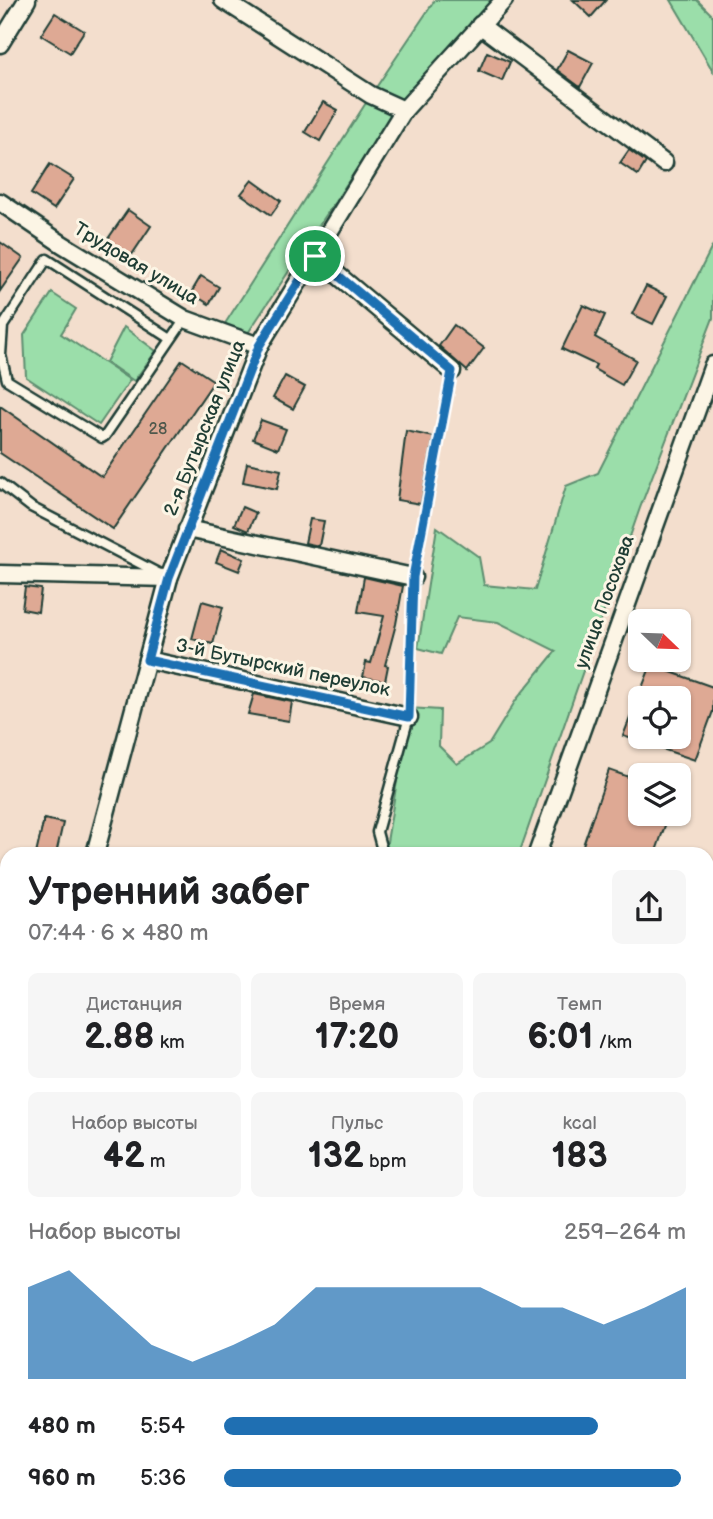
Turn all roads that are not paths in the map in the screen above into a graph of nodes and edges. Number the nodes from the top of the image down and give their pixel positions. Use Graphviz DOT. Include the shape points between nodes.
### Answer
graph roads {
  1 [pos="27,0"];
  2 [pos="223,0"];
  3 [pos="504,0"];
  4 [pos="480,25"];
  5 [pos="0,44"];
  6 [pos="404,110"];
  7 [pos="664,163"];
  8 [pos="0,202"];
  9 [pos="315,256"];
  10 [pos="185,319"];
  11 [pos="171,340"];
  12 [pos="259,346"];
  13 [pos="713,365"];
  14 [pos="452,371"];
  15 [pos="0,483"];
  16 [pos="187,529"];
  17 [pos="0,574"];
  18 [pos="413,577"];
  19 [pos="169,578"];
  20 [pos="147,660"];
  21 [pos="409,717"];
  22 [pos="97,847"];
  23 [pos="381,847"];
  24 [pos="540,847"];
  1 -- 5 [label="street"];
  2 -- 6 [label="street" via="371,95"];
  3 -- 4 [label="street, 2-я Бутырская улица"];
  4 -- 6 [label="street, 2-я Бутырская улица"];
  4 -- 7 [label="street"];
  6 -- 9 [label="street, 2-я Бутырская улица"];
  8 -- 10 [label="street, Трудовая улица"];
  9 -- 12 [label="street, 2-я Бутырская улица"];
  9 -- 14 [label="street"];
  10 -- 11 [label="lane"];
  10 -- 12 [label="street, Трудовая улица"];
  11 -- 11 [label="lane" via="102,439 7,380 1,355 3,326 47,259"];
  12 -- 16 [label="street, 2-я Бутырская улица"];
  13 -- 24 [label="street, улица Посохова"];
  15 -- 19 [label="lane" via="31,508"];
  16 -- 18 [label="street"];
  16 -- 19 [label="street, 2-я Бутырская улица"];
  17 -- 19 [label="street"];
  19 -- 20 [label="street, 2-я Бутырская улица"];
  20 -- 21 [label="street, 3-й Бутырский переулок"];
  20 -- 22 [label="street, 2-я Бутырская улица"];
  21 -- 23 [label="lane" via="377,832"];
}
